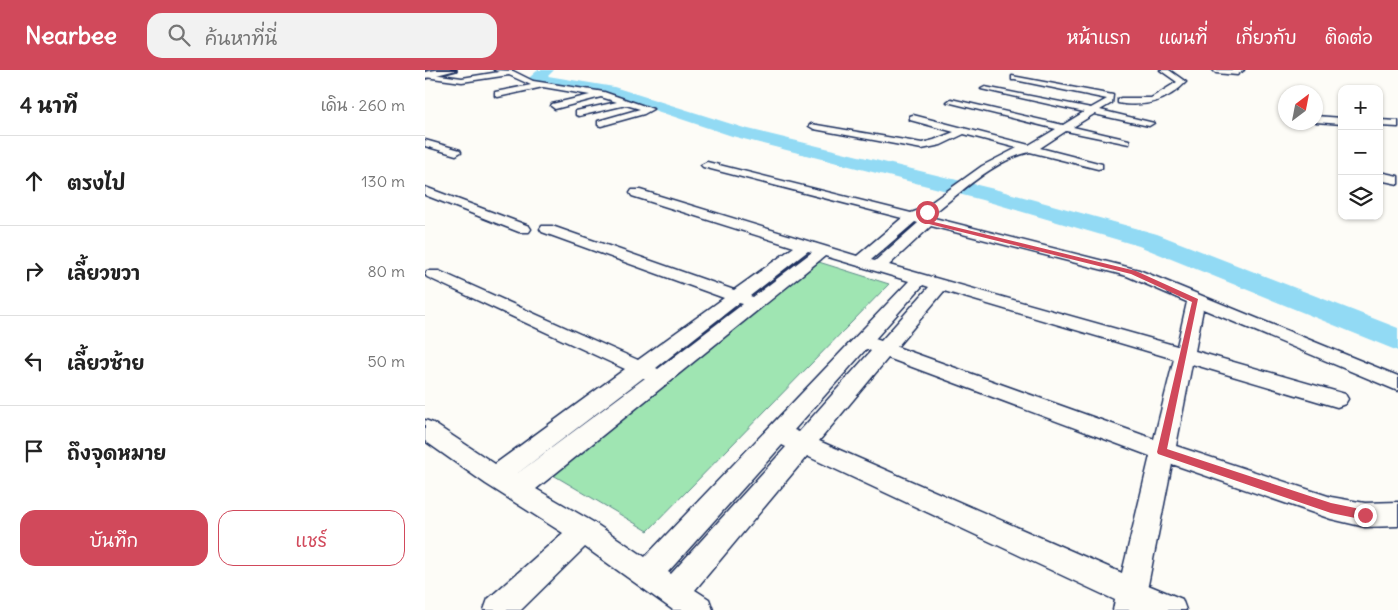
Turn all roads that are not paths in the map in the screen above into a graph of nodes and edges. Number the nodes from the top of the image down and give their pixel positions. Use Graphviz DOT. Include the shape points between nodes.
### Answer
graph roads {
  1 [pos="451,70"];
  2 [pos="498,70"];
  3 [pos="1165,70"];
  4 [pos="1240,70"];
  5 [pos="1216,71"];
  6 [pos="510,73"];
  7 [pos="426,74"];
  8 [pos="1015,78"];
  9 [pos="1177,78"];
  10 [pos="523,80"];
  11 [pos="504,83"];
  12 [pos="546,85"];
  13 [pos="577,89"];
  14 [pos="985,89"];
  15 [pos="498,94"];
  16 [pos="604,94"];
  17 [pos="548,95"];
  18 [pos="1112,99"];
  19 [pos="629,101"];
  20 [pos="951,102"];
  21 [pos="1151,102"];
  22 [pos="1162,105"];
  23 [pos="555,106"];
  24 [pos="1080,109"];
  25 [pos="1093,112"];
  26 [pos="579,113"];
  27 [pos="913,118"];
  28 [pos="1323,119"];
  29 [pos="1338,120"];
  30 [pos="601,122"];
  31 [pos="1149,123"];
  32 [pos="1383,123"];
  33 [pos="1398,124"];
  34 [pos="814,126"];
  35 [pos="1053,126"];
  36 [pos="1066,129"];
  37 [pos="963,131"];
  38 [pos="1125,142"];
  39 [pos="425,143"];
  40 [pos="1019,148"];
  41 [pos="1032,148"];
  42 [pos="456,152"];
  43 [pos="707,165"];
  44 [pos="1097,166"];
  45 [pos="1383,177"];
  46 [pos="1398,180"];
  47 [pos="961,185"];
  48 [pos="425,191"];
  49 [pos="637,193"];
  50 [pos="912,217"];
  51 [pos="927,217"];
  52 [pos="524,229"];
  53 [pos="547,229"];
  54 [pos="814,248"];
  55 [pos="861,261"];
  56 [pos="879,267"];
  57 [pos="433,274"];
  58 [pos="930,282"];
  59 [pos="746,301"];
  60 [pos="1196,301"];
  61 [pos="862,341"];
  62 [pos="884,348"];
  63 [pos="1184,356"];
  64 [pos="642,368"];
  65 [pos="660,378"];
  66 [pos="1398,384"];
  67 [pos="1337,399"];
  68 [pos="425,429"];
  69 [pos="778,433"];
  70 [pos="803,442"];
  71 [pos="1162,452"];
  72 [pos="505,483"];
  73 [pos="1398,514"];
  74 [pos="584,531"];
  75 [pos="647,575"];
  76 [pos="673,594"];
  77 [pos="1130,601"];
  78 [pos="499,610"];
  79 [pos="698,610"];
  80 [pos="1171,610"];
  1 -- 7 [label="street"];
  2 -- 6 [label="street"];
  3 -- 9 [label="street"];
  4 -- 5 [label="street" via="1237,73"];
  6 -- 7 [label="street" via="461,80"];
  6 -- 10 [label="street"];
  8 -- 18 [label="street"];
  9 -- 18 [label="street" via="1146,97"];
  9 -- 21 [label="street" via="1182,82 1159,100"];
  10 -- 11 [label="street"];
  10 -- 12 [label="street"];
  12 -- 13 [label="street"];
  12 -- 15 [label="street"];
  13 -- 16 [label="street"];
  13 -- 17 [label="street"];
  14 -- 24 [label="street"];
  16 -- 19 [label="street"];
  16 -- 23 [label="street"];
  18 -- 21 [label="street"];
  18 -- 24 [label="street"];
  18 -- 25 [label="street"];
  19 -- 26 [label="street"];
  19 -- 30 [label="street" via="648,108"];
  20 -- 35 [label="street"];
  21 -- 22 [label="street"];
  24 -- 25 [label="street"];
  24 -- 35 [label="street"];
  25 -- 31 [label="street"];
  25 -- 36 [label="street"];
  27 -- 37 [label="street"];
  28 -- 29 [label="street"];
  32 -- 33 [label="street"];
  34 -- 37 [label="street" via="922,146"];
  35 -- 36 [label="street"];
  35 -- 40 [label="street"];
  36 -- 38 [label="street"];
  36 -- 41 [label="street"];
  37 -- 40 [label="street"];
  39 -- 42 [label="street"];
  40 -- 41 [label="street"];
  40 -- 47 [label="street"];
  41 -- 44 [label="street"];
  43 -- 50 [label="street"];
  45 -- 46 [label="street"];
  47 -- 51 [label="street"];
  48 -- 52 [label="street"];
  49 -- 54 [label="street"];
  50 -- 51 [label="street"];
  50 -- 55 [label="street"];
  51 -- 56 [label="street"];
  51 -- 60 [label="street" via="1133,273"];
  53 -- 59 [label="street"];
  54 -- 55 [label="street"];
  54 -- 59 [label="street"];
  55 -- 56 [label="street"];
  56 -- 58 [label="street"];
  57 -- 64 [label="street"];
  58 -- 61 [label="street"];
  58 -- 62 [label="street"];
  58 -- 63 [label="street"];
  59 -- 64 [label="street"];
  59 -- 65 [label="street"];
  60 -- 63 [label="street"];
  60 -- 66 [label="street"];
  61 -- 62 [label="street"];
  61 -- 69 [label="street"];
  62 -- 70 [label="street"];
  62 -- 71 [label="street"];
  63 -- 67 [label="street"];
  63 -- 71 [label="street"];
  64 -- 65 [label="street"];
  64 -- 72 [label="street"];
  65 -- 72 [label="street"];
  68 -- 72 [label="street"];
  69 -- 70 [label="street"];
  69 -- 75 [label="street"];
  70 -- 76 [label="street"];
  70 -- 77 [label="street"];
  71 -- 73 [label="street" via="1331,508 1365,515"];
  71 -- 77 [label="street"];
  72 -- 74 [label="street"];
  74 -- 75 [label="street"];
  74 -- 78 [label="street"];
  75 -- 76 [label="street"];
  76 -- 79 [label="street"];
  77 -- 80 [label="street"];
}
